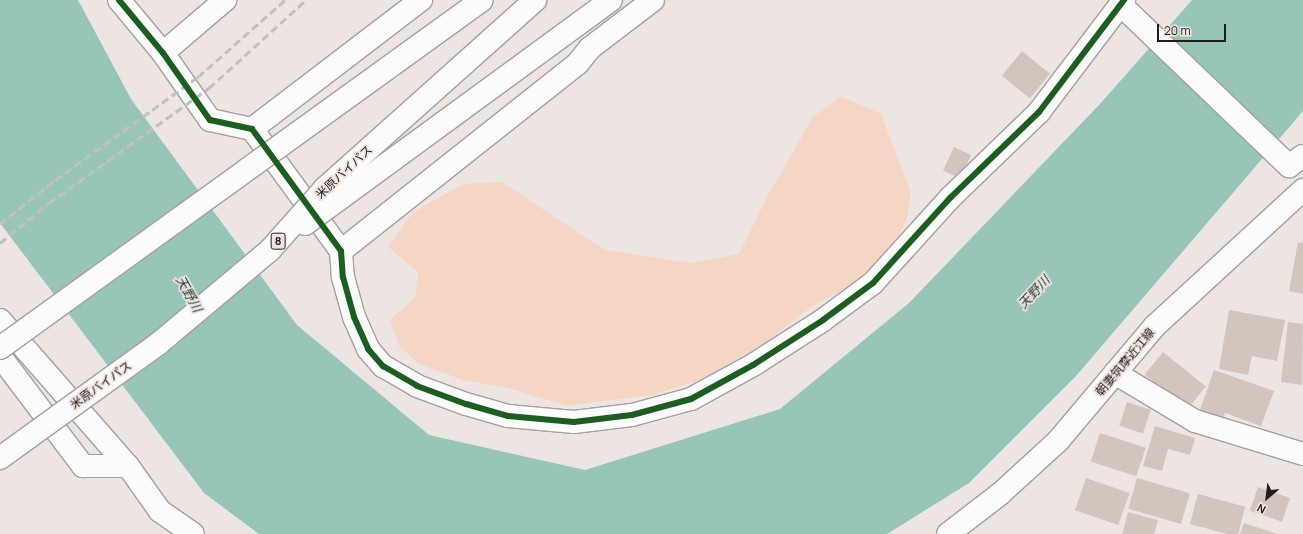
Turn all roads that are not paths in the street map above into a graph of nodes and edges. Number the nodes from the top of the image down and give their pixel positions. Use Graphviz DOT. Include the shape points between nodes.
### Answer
graph roads {
  1 [pos="119,0"];
  2 [pos="225,0"];
  3 [pos="421,0"];
  4 [pos="482,0"];
  5 [pos="535,0"];
  6 [pos="611,0"];
  7 [pos="653,0"];
  8 [pos="1122,2"];
  9 [pos="164,54"];
  10 [pos="252,130"];
  11 [pos="1296,161"];
  12 [pos="1303,190"];
  13 [pos="270,250"];
  14 [pos="341,251"];
  15 [pos="0,320"];
  16 [pos="0,348"];
  17 [pos="0,356"];
  18 [pos="1115,373"];
  19 [pos="1303,454"];
  20 [pos="0,458"];
  21 [pos="128,466"];
  22 [pos="193,534"];
  23 [pos="948,534"];
  1 -- 9 [label="main road"];
  2 -- 9 [label="main road"];
  3 -- 10 [label="main road"];
  4 -- 16 [label="main road, bridge"];
  5 -- 13 [label="main road, 米原バイパス / 8, bridge" via="325,188"];
  6 -- 13 [label="main road, bridge"];
  7 -- 14 [label="main road" via="590,48 578,63"];
  8 -- 11 [label="main road" via="1138,21"];
  8 -- 14 [label="main road" via="1039,112 950,198 873,283 823,320 760,361 691,399 632,415 574,422 508,416 417,386 383,366 368,349 354,317 343,277"];
  9 -- 10 [label="main road" via="210,120"];
  10 -- 14 [label="main road"];
  12 -- 18 [label="main road, 朝妻筑摩近江線" via="1155,326"];
  13 -- 20 [label="main road, 米原バイパス / 8, bridge" via="158,344"];
  15 -- 21 [label="main road"];
  17 -- 21 [label="main road" via="82,466"];
  18 -- 19 [label="main road" via="1195,421"];
  18 -- 23 [label="main road, 朝妻筑摩近江線" via="1058,441 1000,494"];
  21 -- 22 [label="main road" via="160,511"];
}
